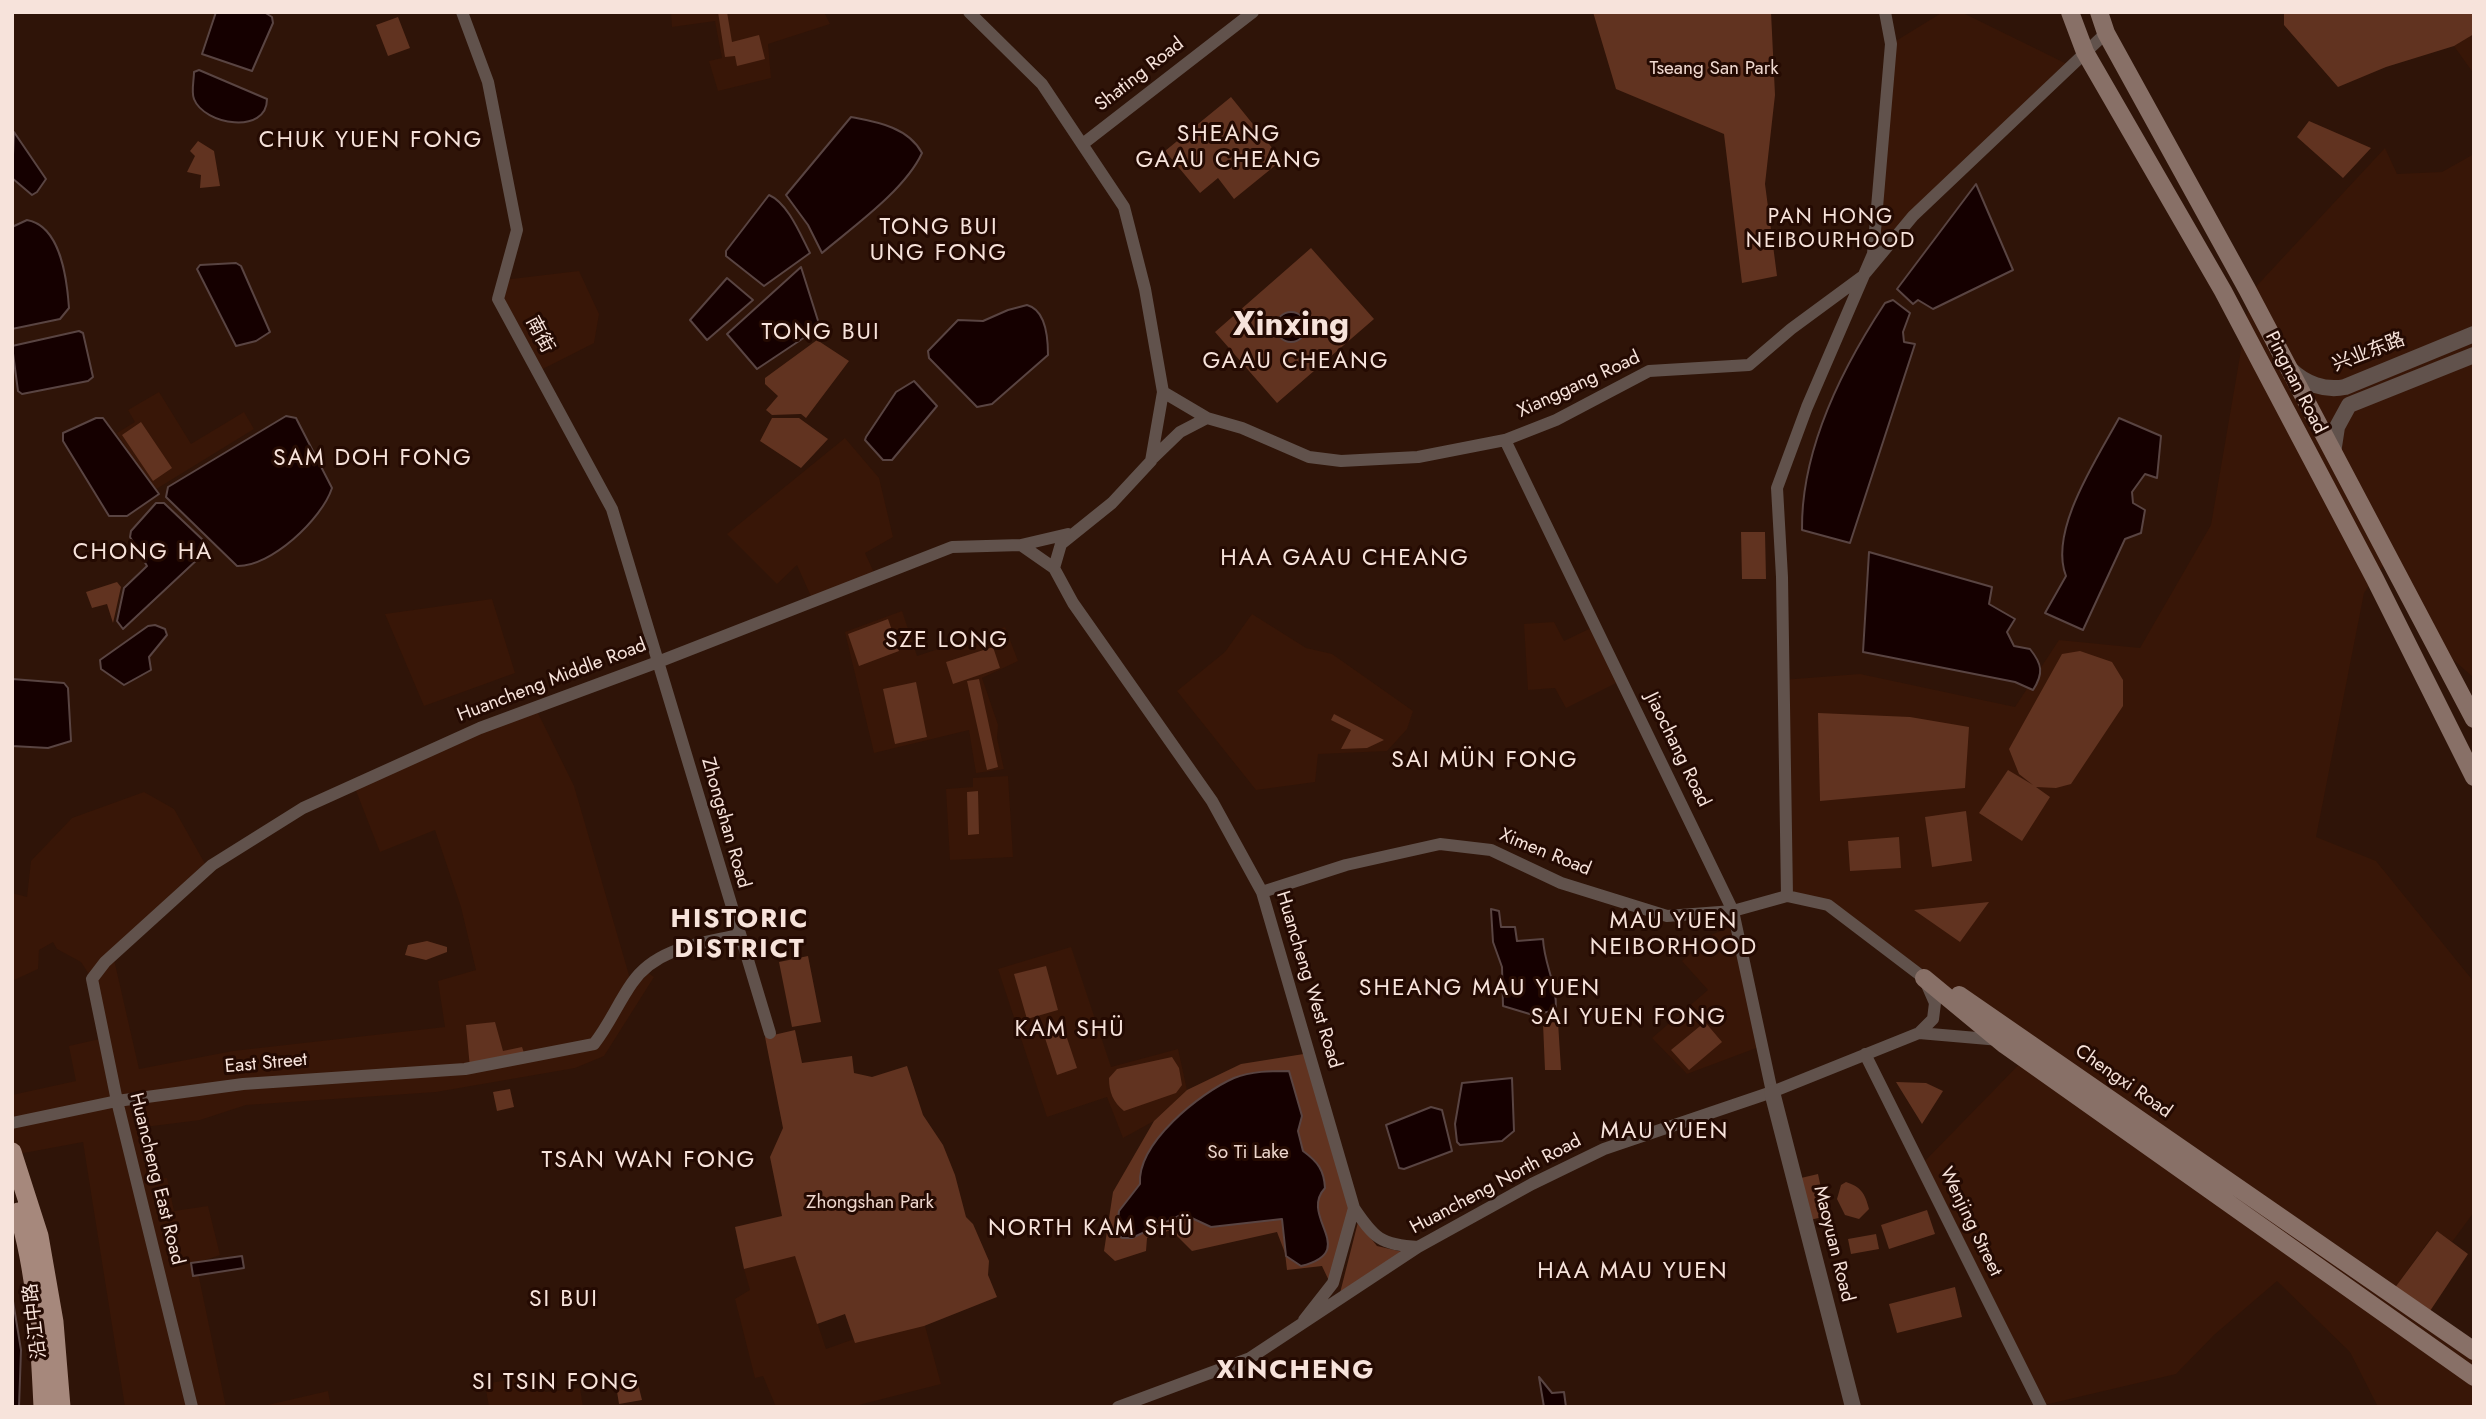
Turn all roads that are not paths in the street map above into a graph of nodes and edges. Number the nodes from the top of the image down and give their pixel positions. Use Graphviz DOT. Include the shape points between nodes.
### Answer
graph roads {
  1 [pos="462,12"];
  2 [pos="969,12"];
  3 [pos="1254,12"];
  4 [pos="1885,12"];
  5 [pos="2070,12"];
  6 [pos="2099,12"];
  7 [pos="2106,33"];
  8 [pos="2085,52"];
  9 [pos="1084,143"];
  10 [pos="1863,276"];
  11 [pos="2474,334"];
  12 [pos="2474,355"];
  13 [pos="2284,363"];
  14 [pos="1163,393"];
  15 [pos="1207,418"];
  16 [pos="1505,440"];
  17 [pos="2333,453"];
  18 [pos="1151,461"];
  19 [pos="1072,532"];
  20 [pos="1021,545"];
  21 [pos="1054,568"];
  22 [pos="658,663"];
  23 [pos="2474,719"];
  24 [pos="2474,777"];
  25 [pos="1262,892"];
  26 [pos="1787,897"];
  27 [pos="1733,912"];
  28 [pos="738,935"];
  29 [pos="105,962"];
  30 [pos="1924,978"];
  31 [pos="770,1033"];
  32 [pos="1919,1033"];
  33 [pos="2036,1048"];
  34 [pos="1865,1054"];
  35 [pos="1772,1091"];
  36 [pos="117,1101"];
  37 [pos="12,1123"];
  38 [pos="12,1152"];
  39 [pos="12,1195"];
  40 [pos="1354,1208"];
  41 [pos="1418,1247"];
  42 [pos="1304,1320"];
  43 [pos="2474,1351"];
  44 [pos="2474,1377"];
  45 [pos="2039,1406"];
  46 [pos="43,1407"];
  47 [pos="61,1407"];
  48 [pos="192,1407"];
  49 [pos="1118,1407"];
  50 [pos="1853,1407"];
  1 -- 22 [label="street, 南街" via="488,82 517,230 498,299 612,509"];
  2 -- 9 [label="street" via="1042,84"];
  3 -- 9 [label="street, Shating Road"];
  4 -- 10 [label="street" via="1890,57 1873,254"];
  5 -- 8 [label="main road, Pingnan Road"];
  6 -- 7 [label="main road, Pingnan Road"];
  7 -- 8 [label="street, Xianggang Road"];
  7 -- 13 [label="main road, Pingnan Road"];
  8 -- 10 [label="street, Xianggang Road" via="1913,216"];
  8 -- 24 [label="main road, Pingnan Road" via="2223,291"];
  9 -- 14 [label="street" via="1124,207 1145,289"];
  10 -- 16 [label="street, Xianggang Road" via="1749,365 1649,371 1556,420"];
  10 -- 26 [label="street" via="1777,488"];
  11 -- 13 [label="street, 兴业东路" via="2332,390 2299,378"];
  12 -- 17 [label="street" via="2349,405 2337,427"];
  13 -- 17 [label="main road, Pingnan Road"];
  14 -- 15 [label="street, Xianggang Road"];
  14 -- 18 [label="street"];
  15 -- 16 [label="street, Xianggang Road" via="1309,457 1341,461 1419,457"];
  15 -- 18 [label="street" via="1180,432"];
  16 -- 27 [label="street, Jiaochang Road"];
  17 -- 23 [label="main road, Pingnan Road"];
  18 -- 19 [label="street" via="1112,503"];
  19 -- 20 [label="street, Huancheng Middle Road"];
  19 -- 21 [label="street" via="1061,544"];
  20 -- 21 [label="street"];
  20 -- 22 [label="street, Huancheng Middle Road" via="952,547"];
  21 -- 25 [label="street, Huancheng West Road" via="1073,603 1212,801"];
  22 -- 28 [label="street, Zhongshan Road"];
  22 -- 29 [label="street, Huancheng Middle Road" via="480,728 292,813 212,865"];
  25 -- 27 [label="street, Ximen Road" via="1346,865 1440,844 1491,849 1561,883 1667,916"];
  25 -- 40 [label="street, Huancheng West Road"];
  26 -- 27 [label="street, Chengxi Road"];
  26 -- 30 [label="street, Chengxi Road" via="1828,905"];
  27 -- 35 [label="street, Jiaochang Road"];
  28 -- 31 [label="street, Zhongshan Road"];
  28 -- 36 [label="street, East Street" via="683,947 649,963 631,983 594,1044 465,1069 243,1084"];
  29 -- 36 [label="street, Huancheng East Road" via="92,979"];
  30 -- 32 [label="street" via="1935,1003 1933,1019"];
  30 -- 33 [label="main road, Chengxi Road" via="1965,998"];
  30 -- 44 [label="main road" via="2005,1045"];
  32 -- 33 [label="street, Huancheng North Road"];
  32 -- 34 [label="street, Huancheng North Road"];
  33 -- 43 [label="main road, Chengxi Road"];
  34 -- 35 [label="street, Huancheng North Road"];
  34 -- 45 [label="street, Wenjing Street"];
  35 -- 41 [label="street, Huancheng North Road" via="1604,1149"];
  35 -- 50 [label="street, Maoyuan Road"];
  36 -- 37 [label="street, East Street"];
  36 -- 48 [label="street, Huancheng East Road"];
  38 -- 47 [label="main road" via="39,1236 54,1322"];
  39 -- 46 [label="main road, 沿江中路" via="25,1236"];
  40 -- 41 [label="street" via="1371,1234 1392,1246"];
  40 -- 42 [label="street" via="1333,1283"];
  41 -- 42 [label="street, Huancheng North Road"];
  42 -- 49 [label="street, Huancheng North Road" via="1250,1358"];
}
